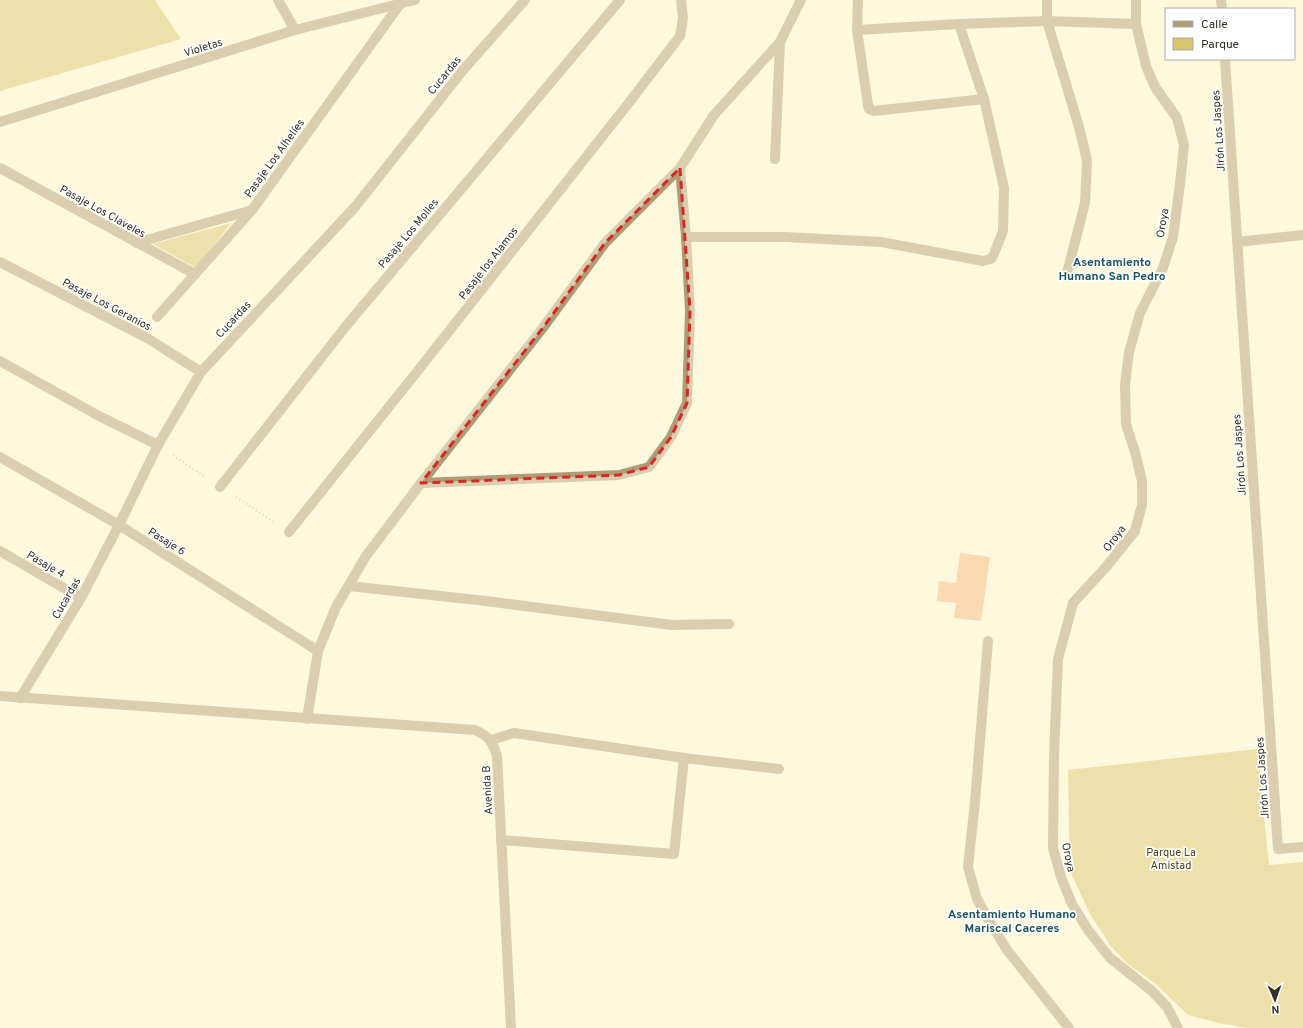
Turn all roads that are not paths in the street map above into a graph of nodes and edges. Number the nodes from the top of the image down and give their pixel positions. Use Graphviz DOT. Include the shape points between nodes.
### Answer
graph roads {
  1 [pos="278,0"];
  2 [pos="415,0"];
  3 [pos="525,0"];
  4 [pos="620,0"];
  5 [pos="681,0"];
  6 [pos="801,0"];
  7 [pos="858,0"];
  8 [pos="1047,0"];
  9 [pos="1136,0"];
  10 [pos="400,4"];
  11 [pos="1048,21"];
  12 [pos="959,24"];
  13 [pos="1136,24"];
  14 [pos="296,30"];
  15 [pos="857,30"];
  16 [pos="780,42"];
  17 [pos="1225,60"];
  18 [pos="984,99"];
  19 [pos="0,122"];
  20 [pos="776,159"];
  21 [pos="0,168"];
  22 [pos="680,168"];
  23 [pos="252,210"];
  24 [pos="1303,235"];
  25 [pos="686,237"];
  26 [pos="1237,242"];
  27 [pos="136,243"];
  28 [pos="0,262"];
  29 [pos="195,274"];
  30 [pos="1066,277"];
  31 [pos="157,317"];
  32 [pos="0,361"];
  33 [pos="201,372"];
  34 [pos="158,445"];
  35 [pos="0,456"];
  36 [pos="421,483"];
  37 [pos="220,487"];
  38 [pos="119,525"];
  39 [pos="289,532"];
  40 [pos="0,551"];
  41 [pos="349,586"];
  42 [pos="81,598"];
  43 [pos="729,624"];
  44 [pos="988,641"];
  45 [pos="318,651"];
  46 [pos="0,696"];
  47 [pos="20,698"];
  48 [pos="307,718"];
  49 [pos="491,740"];
  50 [pos="684,758"];
  51 [pos="779,769"];
  52 [pos="501,840"];
  53 [pos="1303,847"];
  54 [pos="511,1028"];
  55 [pos="1069,1028"];
  56 [pos="1178,1028"];
  1 -- 14 [label="street"];
  2 -- 10 [label="street, Violetas"];
  3 -- 33 [label="street, Cucardas" via="464,69 355,207"];
  4 -- 37 [label="street, Pasaje Los Molles" via="346,326"];
  5 -- 39 [label="street, Pasaje los Alamos" via="683,18 680,36"];
  6 -- 16 [label="street"];
  7 -- 15 [label="street"];
  8 -- 11 [label="street"];
  9 -- 13 [label="street, Oroya"];
  10 -- 14 [label="street, Violetas"];
  10 -- 23 [label="street, Pasaje Los Alhelíes"];
  11 -- 12 [label="street"];
  11 -- 13 [label="street"];
  11 -- 30 [label="street" via="1087,160 1085,203"];
  12 -- 15 [label="street"];
  12 -- 18 [label="street"];
  13 -- 56 [label="street, Oroya" via="1146,66 1155,87 1177,118 1184,145 1173,237 1162,268 1140,313 1129,352 1124,385 1126,424 1142,482 1142,505 1135,531 1072,603 1058,659 1053,848 1066,891 1088,930 1110,958 1152,991 1167,1007"];
  14 -- 19 [label="street, Violetas"];
  15 -- 18 [label="street" via="869,109 874,111"];
  16 -- 20 [label="street"];
  16 -- 22 [label="street" via="714,115"];
  17 -- 26 [label="street, Jirón Los Jaspes"];
  18 -- 25 [label="street" via="1004,188 1003,231 991,259 983,261 881,242 785,237"];
  21 -- 27 [label="street, Pasaje Los Claveles"];
  22 -- 25 [label="street"];
  22 -- 36 [label="street" via="606,243"];
  23 -- 27 [label="street"];
  23 -- 29 [label="street, Pasaje Los Alhelíes"];
  24 -- 26 [label="street"];
  25 -- 36 [label="street" via="690,311 687,403 671,437 649,467 619,475"];
  26 -- 53 [label="street, Jirón Los Jaspes" via="1278,848"];
  27 -- 29 [label="street, Pasaje Los Claveles"];
  28 -- 33 [label="street, Pasaje Los Geranios" via="147,338"];
  29 -- 31 [label="street, Pasaje Los Alhelíes"];
  32 -- 34 [label="street" via="99,416"];
  33 -- 34 [label="street, Cucardas"];
  34 -- 38 [label="street, Cucardas"];
  35 -- 38 [label="street, Pasaje 6"];
  36 -- 41 [label="street" via="366,556"];
  38 -- 42 [label="street, Cucardas"];
  38 -- 45 [label="street, Pasaje 6"];
  40 -- 42 [label="street, Pasaje 4"];
  41 -- 43 [label="street" via="672,625"];
  41 -- 45 [label="street" via="336,607"];
  42 -- 47 [label="street, Cucardas"];
  44 -- 55 [label="street" via="968,867 977,899 1007,950"];
  45 -- 48 [label="street"];
  46 -- 47 [label="street"];
  47 -- 48 [label="street"];
  48 -- 49 [label="street" via="475,730"];
  49 -- 50 [label="street" via="514,733"];
  49 -- 52 [label="street, Avenida B" via="497,756"];
  50 -- 51 [label="street"];
  50 -- 52 [label="street" via="674,854"];
  52 -- 54 [label="street, Avenida B"];
}
